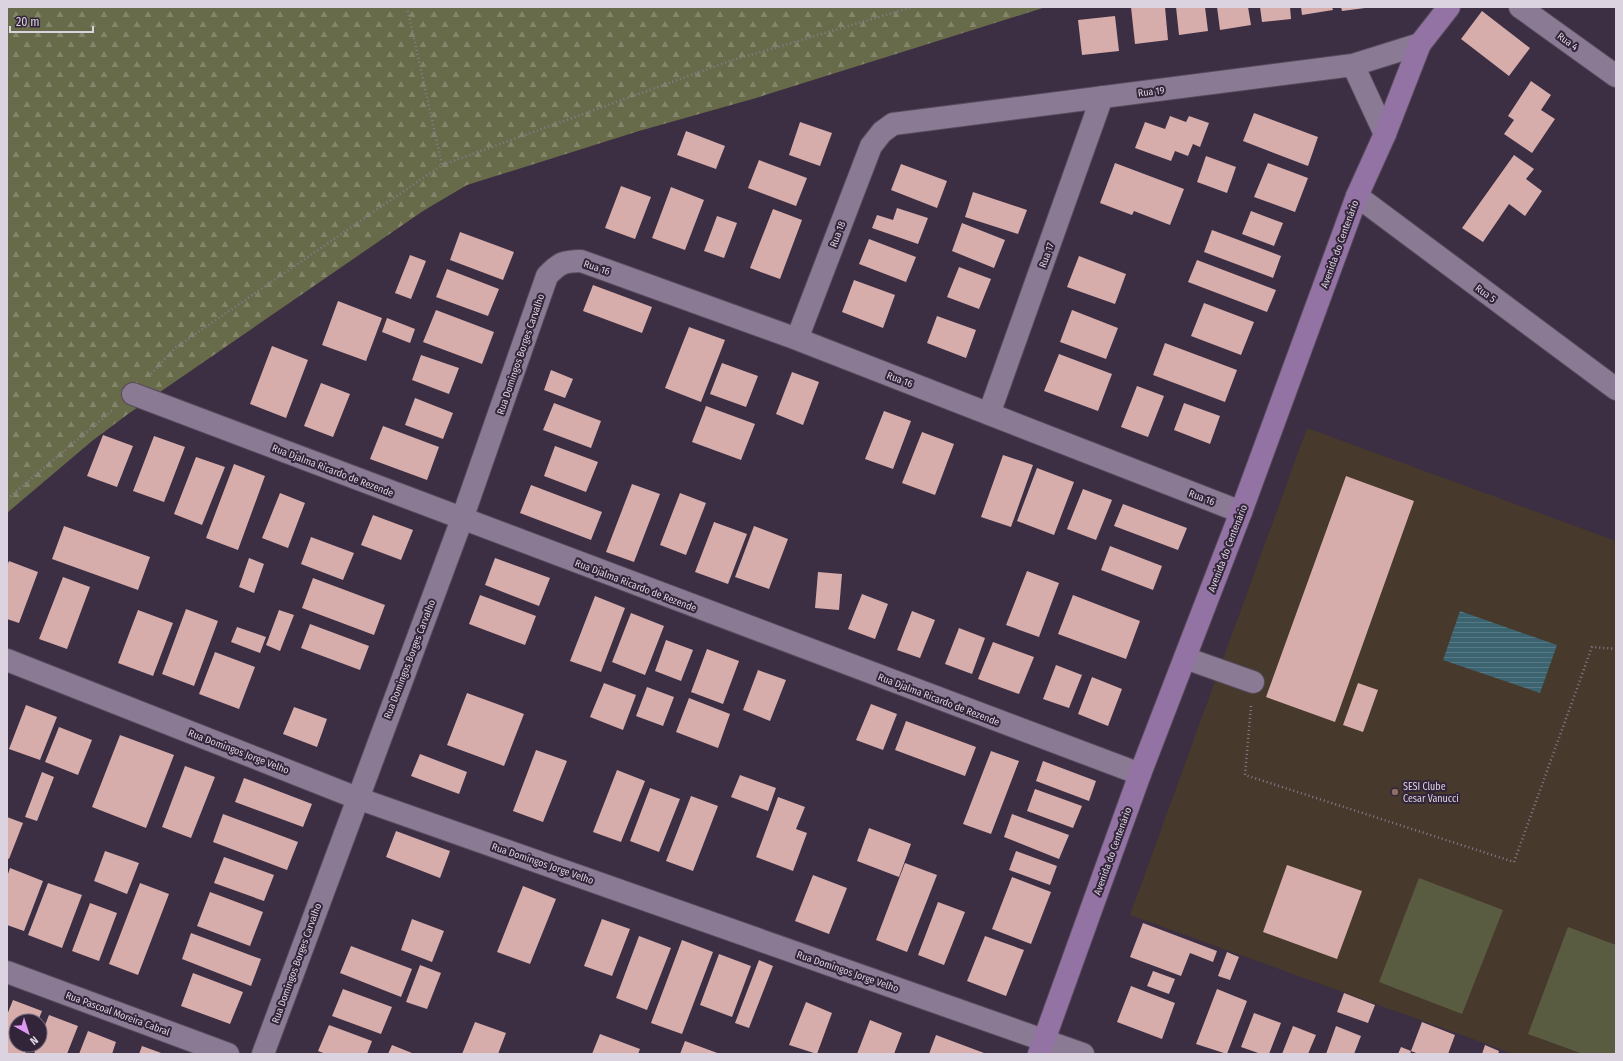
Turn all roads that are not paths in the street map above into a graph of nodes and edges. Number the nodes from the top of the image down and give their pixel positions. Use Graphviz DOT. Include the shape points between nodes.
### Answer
graph roads {
  1 [pos="1449,7"];
  2 [pos="1520,7"];
  3 [pos="1420,44"];
  4 [pos="1353,65"];
  5 [pos="1616,76"];
  6 [pos="1102,97"];
  7 [pos="882,132"];
  8 [pos="1385,134"];
  9 [pos="1357,196"];
  10 [pos="557,265"];
  11 [pos="797,339"];
  12 [pos="1616,389"];
  13 [pos="133,394"];
  14 [pos="989,414"];
  15 [pos="1242,512"];
  16 [pos="462,519"];
  17 [pos="1185,658"];
  18 [pos="7,660"];
  19 [pos="1253,682"];
  20 [pos="1140,774"];
  21 [pos="357,798"];
  22 [pos="7,972"];
  23 [pos="1042,1047"];
  24 [pos="228,1054"];
  25 [pos="262,1054"];
  26 [pos="1083,1054"];
  1 -- 3 [label="street, Avenida do Centenário"];
  2 -- 5 [label="street, Rua 4"];
  3 -- 4 [label="street, Rua 19"];
  3 -- 8 [label="street, Avenida do Centenário"];
  4 -- 6 [label="street, Rua 19"];
  4 -- 8 [label="street"];
  6 -- 7 [label="street, Rua 19" via="908,121 893,124"];
  6 -- 14 [label="street, Rua 17"];
  7 -- 11 [label="street, Rua 18" via="871,146"];
  8 -- 9 [label="street, Avenida do Centenário"];
  9 -- 12 [label="street, Rua 5"];
  9 -- 15 [label="street, Avenida do Centenário"];
  10 -- 11 [label="street, Rua 16" via="567,261 581,261"];
  10 -- 16 [label="street, Rua Domingos Borges Carvalho" via="547,276"];
  11 -- 14 [label="street, Rua 16"];
  13 -- 16 [label="street, Rua Djalma Ricardo de Rezende"];
  14 -- 15 [label="street, Rua 16"];
  15 -- 17 [label="street, Avenida do Centenário"];
  16 -- 20 [label="street, Rua Djalma Ricardo de Rezende"];
  16 -- 21 [label="street, Rua Domingos Borges Carvalho"];
  17 -- 19 [label="street"];
  17 -- 20 [label="street, Avenida do Centenário"];
  18 -- 21 [label="street, Rua Domingos Jorge Velho"];
  20 -- 23 [label="street, Avenida do Centenário"];
  21 -- 23 [label="street, Rua Domingos Jorge Velho"];
  21 -- 25 [label="street, Rua Domingos Borges Carvalho"];
  22 -- 24 [label="street, Rua Pascoal Moreira Cabral"];
  23 -- 26 [label="street, Rua Domingos Jorge Velho"];
}
